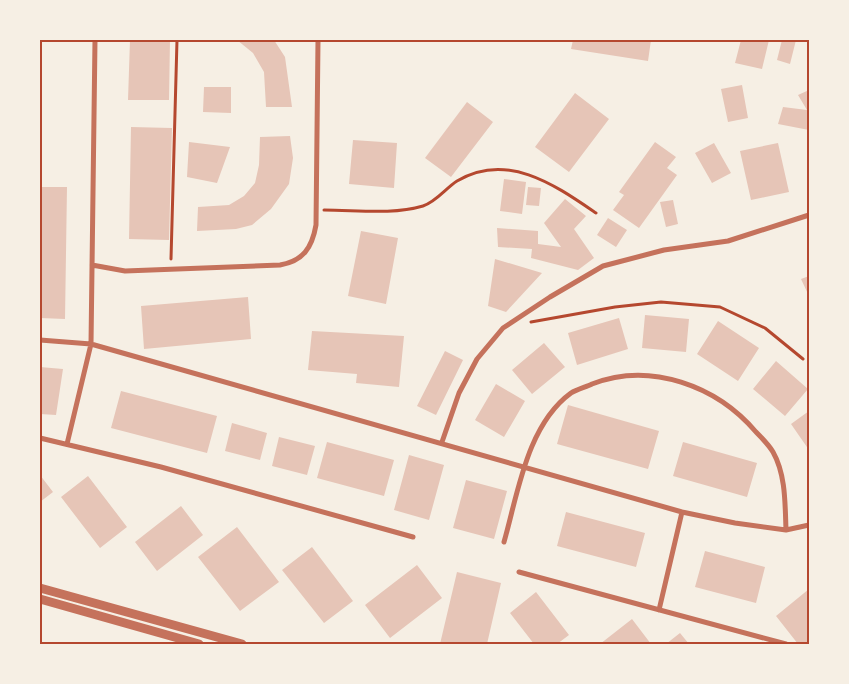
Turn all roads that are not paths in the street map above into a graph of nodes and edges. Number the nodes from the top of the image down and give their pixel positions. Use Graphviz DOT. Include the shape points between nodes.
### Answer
graph roads {
  1 [pos="95,40"];
  2 [pos="318,40"];
  3 [pos="809,215"];
  4 [pos="92,265"];
  5 [pos="40,340"];
  6 [pos="91,344"];
  7 [pos="40,438"];
  8 [pos="442,442"];
  9 [pos="67,444"];
  10 [pos="525,469"];
  11 [pos="682,512"];
  12 [pos="809,525"];
  13 [pos="786,530"];
  14 [pos="413,538"];
  15 [pos="504,542"];
  16 [pos="519,572"];
  17 [pos="40,588"];
  18 [pos="40,599"];
  19 [pos="659,610"];
  20 [pos="199,644"];
  21 [pos="242,644"];
  22 [pos="786,644"];
  1 -- 4 [label="street"];
  2 -- 4 [label="street" via="314,240 302,257 292,263 124,271"];
  3 -- 8 [label="street" via="728,241 664,250 603,266 550,297 503,328 477,359 459,394"];
  4 -- 6 [label="street"];
  5 -- 6 [label="street"];
  6 -- 8 [label="street"];
  6 -- 9 [label="street"];
  7 -- 9 [label="street"];
  8 -- 10 [label="street"];
  9 -- 14 [label="street"];
  10 -- 11 [label="street"];
  10 -- 13 [label="street" via="539,430 572,392 607,378 643,376 679,380 713,394 747,421 773,452 782,476"];
  10 -- 15 [label="street"];
  11 -- 13 [label="street"];
  11 -- 19 [label="street"];
  12 -- 13 [label="street"];
  16 -- 19 [label="street"];
  17 -- 21 [label="street"];
  18 -- 20 [label="street"];
  19 -- 22 [label="street"];
}
